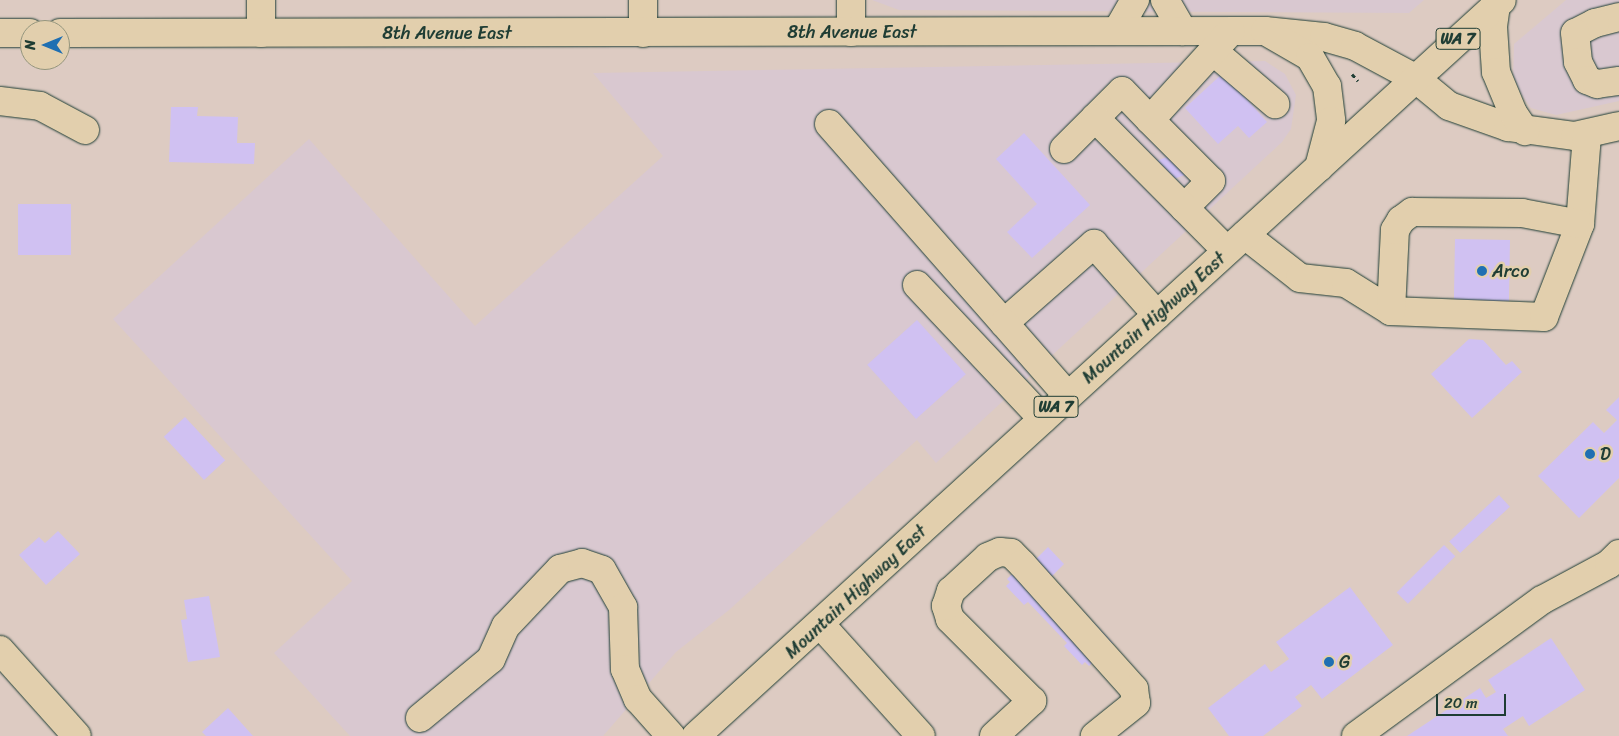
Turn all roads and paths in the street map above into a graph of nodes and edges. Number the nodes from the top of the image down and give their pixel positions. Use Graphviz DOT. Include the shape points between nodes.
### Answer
graph roads {
  1 [pos="261,0"];
  2 [pos="643,0"];
  3 [pos="851,0"];
  4 [pos="1135,0"];
  5 [pos="1165,0"];
  6 [pos="1499,2"];
  7 [pos="1619,17"];
  8 [pos="1266,30"];
  9 [pos="1117,31"];
  10 [pos="1183,31"];
  11 [pos="1231,31"];
  12 [pos="852,32"];
  13 [pos="0,33"];
  14 [pos="20,33"];
  15 [pos="70,33"];
  16 [pos="261,33"];
  17 [pos="643,33"];
  18 [pos="1213,51"];
  19 [pos="1415,78"];
  20 [pos="1619,81"];
  21 [pos="0,101"];
  22 [pos="1275,104"];
  23 [pos="1095,118"];
  24 [pos="1150,120"];
  25 [pos="829,124"];
  26 [pos="1619,126"];
  27 [pos="85,130"];
  28 [pos="1525,131"];
  29 [pos="1587,135"];
  30 [pos="1064,149"];
  31 [pos="1318,168"];
  32 [pos="1184,208"];
  33 [pos="1580,224"];
  34 [pos="1236,243"];
  35 [pos="917,285"];
  36 [pos="1391,311"];
  37 [pos="1156,316"];
  38 [pos="1004,324"];
  39 [pos="1068,396"];
  40 [pos="1042,419"];
  41 [pos="1619,554"];
  42 [pos="821,625"];
  43 [pos="0,650"];
  44 [pos="420,718"];
  45 [pos="77,736"];
  46 [pos="671,736"];
  47 [pos="696,736"];
  48 [pos="921,736"];
  49 [pos="994,736"];
  50 [pos="1095,736"];
  51 [pos="1356,736"];
  1 -- 16 [label="street"];
  2 -- 17 [label="street"];
  3 -- 12 [label="street"];
  4 -- 9 [label="street"];
  5 -- 10 [label="street"];
  6 -- 19 [label="street, Mountain Highway East / WA 7"];
  6 -- 28 [label="street" via="1493,50 1496,72 1506,99"];
  7 -- 20 [label="street" via="1595,22 1575,33 1578,62 1587,80 1597,84"];
  8 -- 11 [label="street, 8th Avenue East"];
  8 -- 19 [label="street, 8th Avenue East" via="1324,37 1355,46"];
  8 -- 31 [label="street" via="1310,57 1327,86 1331,121"];
  9 -- 10 [label="street, 8th Avenue East"];
  9 -- 12 [label="street, 8th Avenue East"];
  10 -- 11 [label="street, 8th Avenue East"];
  11 -- 18 [label="street"];
  12 -- 17 [label="street, 8th Avenue East"];
  13 -- 14 [label="street"];
  15 -- 16 [label="street, 8th Avenue East"];
  16 -- 17 [label="street, 8th Avenue East"];
  18 -- 22 [label="street"];
  18 -- 24 [label="street"];
  19 -- 28 [label="street, 8th Avenue East" via="1449,106"];
  19 -- 31 [label="street, Mountain Highway East / WA 7"];
  21 -- 27 [label="street" via="40,106"];
  23 -- 24 [label="street" via="1122,91"];
  23 -- 30 [label="street"];
  23 -- 32 [label="street"];
  24 -- 32 [label="street" via="1211,182"];
  25 -- 38 [label="street"];
  26 -- 29 [label="street, 8th Avenue East"];
  28 -- 29 [label="street, 8th Avenue East"];
  29 -- 33 [label="street"];
  31 -- 34 [label="street, Mountain Highway East / WA 7"];
  32 -- 34 [label="street"];
  33 -- 36 [label="street" via="1544,317"];
  33 -- 36 [label="street" via="1522,213 1412,212 1401,220 1395,230"];
  34 -- 36 [label="street" via="1300,278 1346,283"];
  34 -- 37 [label="street, Mountain Highway East / WA 7"];
  35 -- 40 [label="street"];
  37 -- 38 [label="street" via="1094,244"];
  37 -- 39 [label="street, Mountain Highway East / WA 7"];
  38 -- 39 [label="street"];
  39 -- 40 [label="street, Mountain Highway East / WA 7"];
  40 -- 42 [label="street, Mountain Highway East / WA 7"];
  41 -- 51 [label="street" via="1609,564 1542,600"];
  42 -- 47 [label="street, Mountain Highway East / WA 7"];
  42 -- 48 [label="street"];
  43 -- 45 [label="street"];
  44 -- 46 [label="street" via="491,660 506,626 560,569 582,563 602,570 623,606 625,669 638,699"];
  49 -- 50 [label="street" via="1032,702 950,618 946,606 951,591 988,557 1000,552 1011,553 1022,564 1134,689 1136,703"];
}
